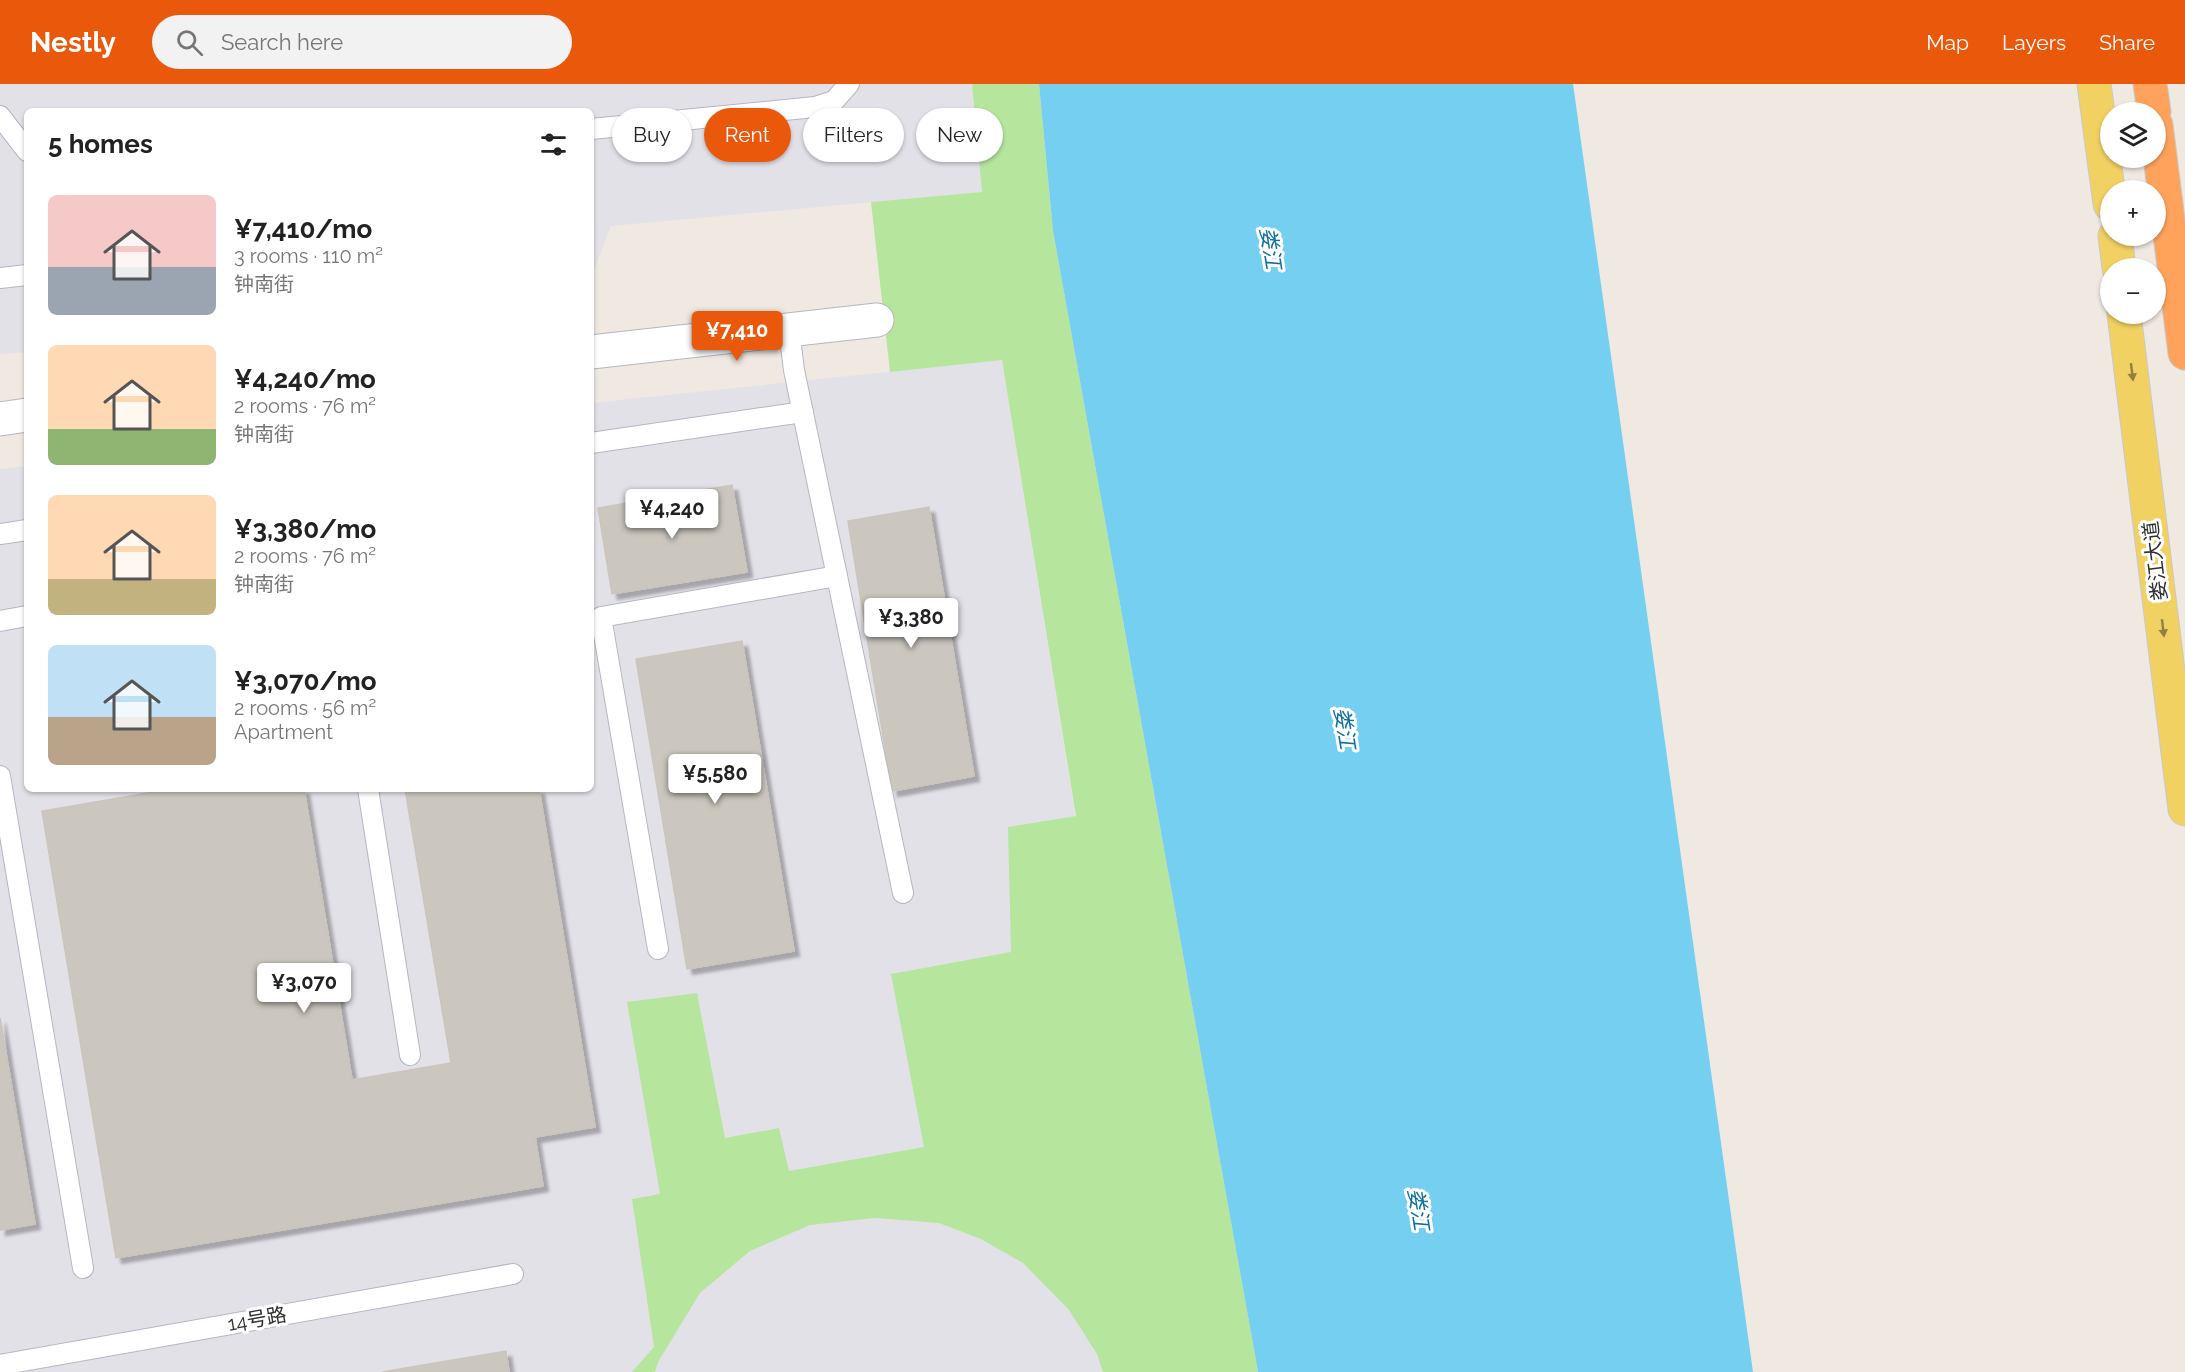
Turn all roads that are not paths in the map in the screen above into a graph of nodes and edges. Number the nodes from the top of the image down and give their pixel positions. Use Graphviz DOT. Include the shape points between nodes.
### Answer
graph roads {
  1 [pos="849,84"];
  2 [pos="2094,84"];
  3 [pos="2150,84"];
  4 [pos="2153,102"];
  5 [pos="0,116"];
  6 [pos="594,129"];
  7 [pos="24,147"];
  8 [pos="2161,168"];
  9 [pos="2107,180"];
  10 [pos="24,275"];
  11 [pos="0,278"];
  12 [pos="877,320"];
  13 [pos="2125,324"];
  14 [pos="789,330"];
  15 [pos="594,352"];
  16 [pos="2185,353"];
  17 [pos="803,412"];
  18 [pos="24,416"];
  19 [pos="0,418"];
  20 [pos="594,443"];
  21 [pos="24,530"];
  22 [pos="0,534"];
  23 [pos="837,576"];
  24 [pos="24,617"];
  25 [pos="0,621"];
  26 [pos="0,776"];
  27 [pos="368,792"];
  28 [pos="2185,807"];
  29 [pos="903,893"];
  30 [pos="658,949"];
  31 [pos="410,1055"];
  32 [pos="83,1268"];
  33 [pos="513,1274"];
  34 [pos="51,1364"];
  35 [pos="0,1365"];
  1 -- 6 [label="lane" via="834,100 815,106"];
  2 -- 9 [label="main road"];
  3 -- 4 [label="highway"];
  5 -- 7 [label="lane"];
  8 -- 16 [label="highway"];
  10 -- 11 [label="lane"];
  12 -- 14 [label="street"];
  13 -- 28 [label="main road, 娄江大道, one-way"];
  14 -- 15 [label="street"];
  14 -- 17 [label="lane"];
  17 -- 20 [label="lane"];
  17 -- 23 [label="lane"];
  18 -- 19 [label="street"];
  21 -- 22 [label="lane"];
  23 -- 29 [label="lane"];
  23 -- 30 [label="lane" via="602,617"];
  24 -- 25 [label="lane"];
  26 -- 32 [label="lane"];
  27 -- 31 [label="lane"];
  33 -- 34 [label="lane, 14号路"];
  34 -- 35 [label="lane, 14号路"];
}
